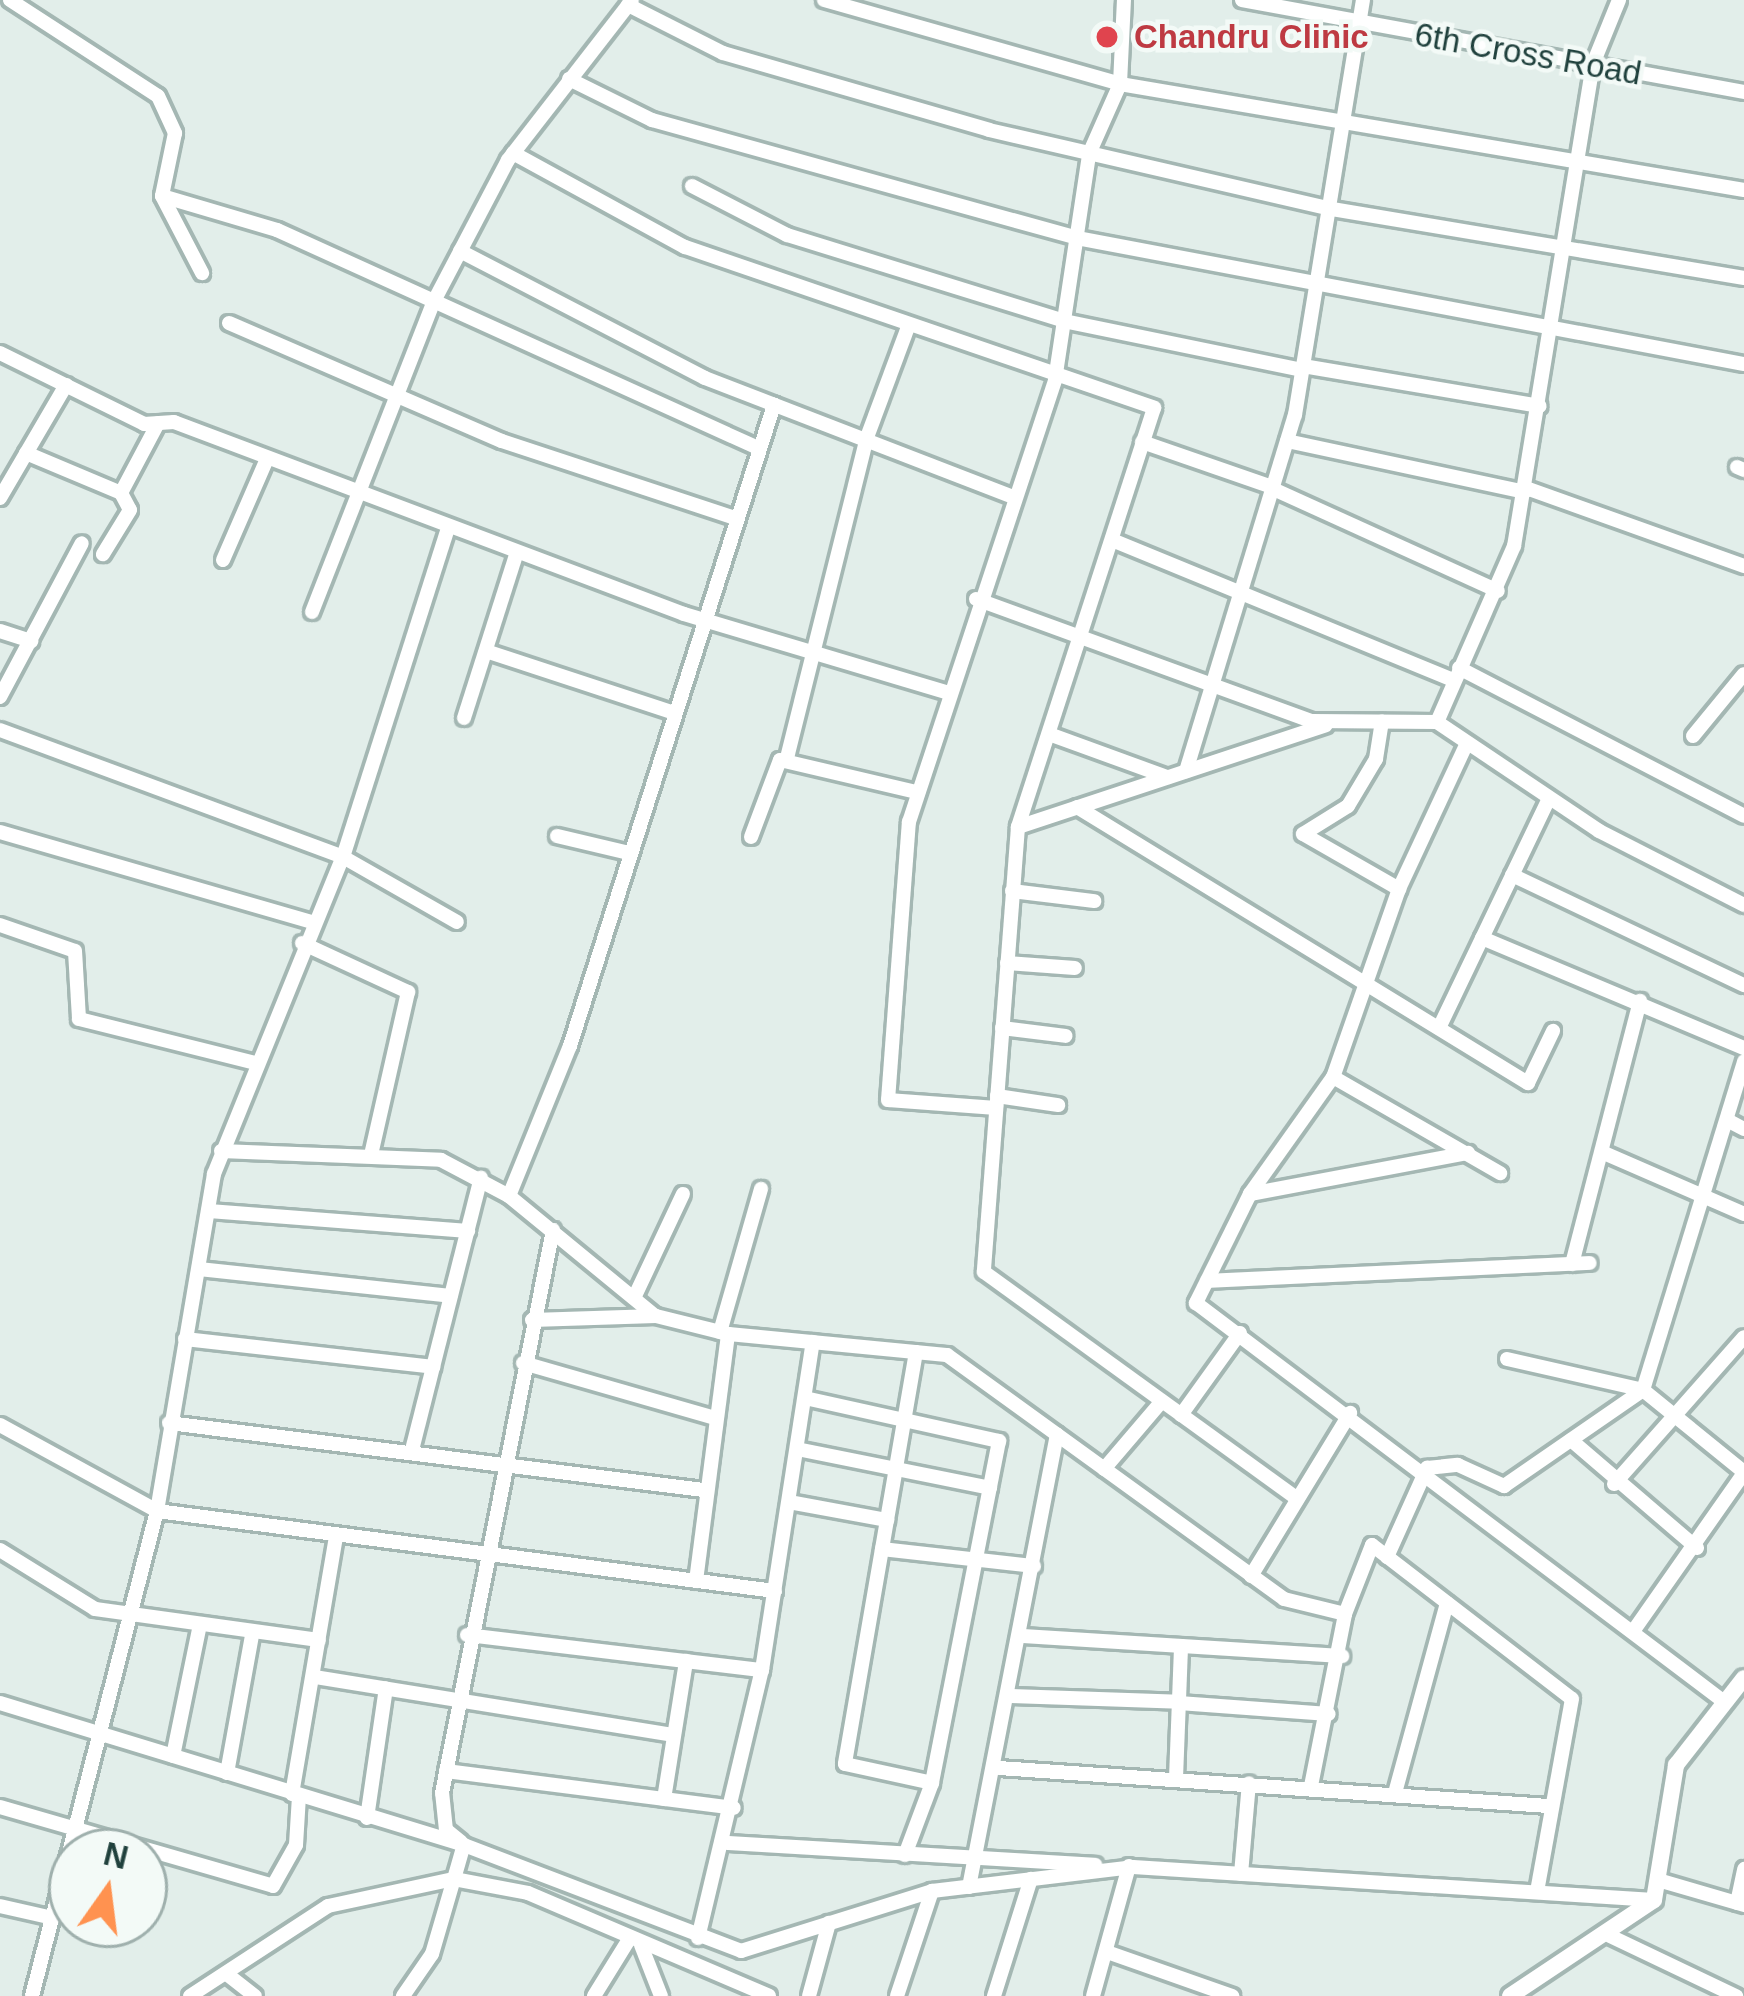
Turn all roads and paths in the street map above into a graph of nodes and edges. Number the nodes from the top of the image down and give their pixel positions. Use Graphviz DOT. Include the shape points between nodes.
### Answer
graph roads {
  1 [pos="10,0"];
  2 [pos="824,0"];
  3 [pos="1124,0"];
  4 [pos="1242,0"];
  5 [pos="1363,0"];
  6 [pos="1619,0"];
  7 [pos="630,3"];
  8 [pos="1359,25"];
  9 [pos="1593,64"];
  10 [pos="569,79"];
  11 [pos="1120,84"];
  12 [pos="1744,92"];
  13 [pos="1344,126"];
  14 [pos="513,153"];
  15 [pos="1089,154"];
  16 [pos="1580,162"];
  17 [pos="692,186"];
  18 [pos="1744,190"];
  19 [pos="162,196"];
  20 [pos="1332,208"];
  21 [pos="1077,238"];
  22 [pos="1568,246"];
  23 [pos="460,251"];
  24 [pos="202,273"];
  25 [pos="1744,278"];
  26 [pos="1318,285"];
  27 [pos="434,301"];
  28 [pos="1064,321"];
  29 [pos="229,323"];
  30 [pos="1557,326"];
  31 [pos="908,327"];
  32 [pos="0,353"];
  33 [pos="1744,364"];
  34 [pos="1303,368"];
  35 [pos="1055,380"];
  36 [pos="66,386"];
  37 [pos="397,395"];
  38 [pos="774,405"];
  39 [pos="1540,406"];
  40 [pos="158,423"];
  41 [pos="866,440"];
  42 [pos="1287,441"];
  43 [pos="1142,442"];
  44 [pos="758,448"];
  45 [pos="26,453"];
  46 [pos="267,459"];
  47 [pos="1272,488"];
  48 [pos="1526,490"];
  49 [pos="121,493"];
  50 [pos="358,495"];
  51 [pos="1014,497"];
  52 [pos="0,498"];
  53 [pos="732,517"];
  54 [pos="447,531"];
  55 [pos="1112,540"];
  56 [pos="82,543"];
  57 [pos="103,554"];
  58 [pos="517,555"];
  59 [pos="223,560"];
  60 [pos="1744,566"];
  61 [pos="1240,591"];
  62 [pos="1498,591"];
  63 [pos="976,599"];
  64 [pos="312,612"];
  65 [pos="699,619"];
  66 [pos="0,631"];
  67 [pos="1080,638"];
  68 [pos="31,641"];
  69 [pos="486,651"];
  70 [pos="810,652"];
  71 [pos="1456,674"];
  72 [pos="1744,674"];
  73 [pos="1215,684"];
  74 [pos="946,692"];
  75 [pos="0,697"];
  76 [pos="671,712"];
  77 [pos="464,718"];
  78 [pos="1336,721"];
  79 [pos="1382,721"];
  80 [pos="1437,722"];
  81 [pos="0,730"];
  82 [pos="1049,734"];
  83 [pos="1694,736"];
  84 [pos="1467,743"];
  85 [pos="787,758"];
  86 [pos="1186,771"];
  87 [pos="1167,777"];
  88 [pos="916,792"];
  89 [pos="1549,798"];
  90 [pos="1077,807"];
  91 [pos="1744,816"];
  92 [pos="1018,826"];
  93 [pos="0,832"];
  94 [pos="557,836"];
  95 [pos="751,837"];
  96 [pos="628,854"];
  97 [pos="343,857"];
  98 [pos="1512,874"];
  99 [pos="1399,889"];
  100 [pos="1012,891"];
  101 [pos="1094,901"];
  102 [pos="1744,905"];
  103 [pos="312,922"];
  104 [pos="458,922"];
  105 [pos="0,925"];
  106 [pos="1482,938"];
  107 [pos="302,943"];
  108 [pos="1006,963"];
  109 [pos="1075,968"];
  110 [pos="1375,982"];
  111 [pos="1744,985"];
  112 [pos="1640,1001"];
  113 [pos="1002,1028"];
  114 [pos="1439,1028"];
  115 [pos="1553,1031"];
  116 [pos="1066,1036"];
  117 [pos="1744,1048"];
  118 [pos="1744,1061"];
  119 [pos="255,1063"];
  120 [pos="1334,1077"];
  121 [pos="996,1102"];
  122 [pos="1058,1105"];
  123 [pos="1727,1120"];
  124 [pos="1744,1129"];
  125 [pos="220,1150"];
  126 [pos="1468,1153"];
  127 [pos="1604,1153"];
  128 [pos="370,1155"];
  129 [pos="1500,1173"];
  130 [pos="481,1178"];
  131 [pos="761,1190"];
  132 [pos="683,1194"];
  133 [pos="1250,1194"];
  134 [pos="1705,1195"];
  135 [pos="508,1196"];
  136 [pos="209,1210"];
  137 [pos="1744,1214"];
  138 [pos="553,1230"];
  139 [pos="467,1232"];
  140 [pos="1590,1263"];
  141 [pos="1572,1264"];
  142 [pos="199,1269"];
  143 [pos="1207,1281"];
  144 [pos="451,1297"];
  145 [pos="634,1298"];
  146 [pos="656,1316"];
  147 [pos="532,1320"];
  148 [pos="724,1333"];
  149 [pos="1240,1333"];
  150 [pos="1744,1337"];
  151 [pos="185,1339"];
  152 [pos="813,1342"];
  153 [pos="916,1352"];
  154 [pos="1507,1359"];
  155 [pos="523,1363"];
  156 [pos="433,1367"];
  157 [pos="1642,1390"];
  158 [pos="805,1398"];
  159 [pos="1162,1401"];
  160 [pos="1350,1413"];
  161 [pos="905,1414"];
  162 [pos="1676,1414"];
  163 [pos="1181,1415"];
  164 [pos="715,1418"];
  165 [pos="169,1423"];
  166 [pos="0,1425"];
  167 [pos="1057,1434"];
  168 [pos="1571,1440"];
  169 [pos="797,1449"];
  170 [pos="412,1450"];
  171 [pos="503,1460"];
  172 [pos="896,1467"];
  173 [pos="1427,1468"];
  174 [pos="1104,1469"];
  175 [pos="1744,1473"];
  176 [pos="1614,1484"];
  177 [pos="990,1488"];
  178 [pos="703,1490"];
  179 [pos="1295,1497"];
  180 [pos="788,1502"];
  181 [pos="157,1511"];
  182 [pos="887,1520"];
  183 [pos="336,1536"];
  184 [pos="1697,1547"];
  185 [pos="882,1549"];
  186 [pos="0,1550"];
  187 [pos="485,1554"];
  188 [pos="1387,1557"];
  189 [pos="976,1559"];
  190 [pos="1034,1566"];
  191 [pos="1251,1576"];
  192 [pos="696,1581"];
  193 [pos="775,1591"];
  194 [pos="1447,1603"];
  195 [pos="1345,1614"];
  196 [pos="130,1617"];
  197 [pos="199,1629"];
  198 [pos="1634,1630"];
  199 [pos="467,1635"];
  200 [pos="252,1636"];
  201 [pos="1022,1636"];
  202 [pos="319,1640"];
  203 [pos="1181,1646"];
  204 [pos="1342,1656"];
  205 [pos="686,1661"];
  206 [pos="762,1670"];
  207 [pos="316,1677"];
  208 [pos="1744,1678"];
  209 [pos="386,1688"];
  210 [pos="1011,1696"];
  211 [pos="1723,1701"];
  212 [pos="1179,1702"];
  213 [pos="0,1703"];
  214 [pos="457,1703"];
  215 [pos="1329,1714"];
  216 [pos="105,1735"];
  217 [pos="673,1735"];
  218 [pos="173,1756"];
  219 [pos="999,1768"];
  220 [pos="446,1771"];
  221 [pos="227,1773"];
  222 [pos="1176,1778"];
  223 [pos="932,1783"];
  224 [pos="1250,1783"];
  225 [pos="1311,1786"];
  226 [pos="1395,1793"];
  227 [pos="295,1795"];
  228 [pos="664,1799"];
  229 [pos="1548,1806"];
  230 [pos="0,1807"];
  231 [pos="734,1808"];
  232 [pos="367,1818"];
  233 [pos="73,1828"];
  234 [pos="76,1828"];
  235 [pos="727,1843"];
  236 [pos="464,1845"];
  237 [pos="905,1855"];
  238 [pos="168,1856"];
  239 [pos="975,1859"];
  240 [pos="1133,1867"];
  241 [pos="1744,1869"];
  242 [pos="1241,1874"];
  243 [pos="454,1879"];
  244 [pos="1031,1880"];
  245 [pos="1658,1880"];
  246 [pos="968,1887"];
  247 [pos="932,1892"];
  248 [pos="1537,1892"];
  249 [pos="1654,1900"];
  250 [pos="1741,1904"];
  251 [pos="0,1906"];
  252 [pos="48,1917"];
  253 [pos="830,1923"];
  254 [pos="1610,1936"];
  255 [pos="48,1937"];
  256 [pos="698,1938"];
  257 [pos="634,1943"];
  258 [pos="1107,1952"];
  259 [pos="228,1976"];
  260 [pos="32,1996"];
  261 [pos="190,1996"];
  262 [pos="255,1996"];
  263 [pos="403,1996"];
  264 [pos="595,1996"];
  265 [pos="661,1996"];
  266 [pos="769,1996"];
  267 [pos="809,1996"];
  268 [pos="897,1996"];
  269 [pos="994,1996"];
  270 [pos="1093,1996"];
  271 [pos="1232,1996"];
  272 [pos="1511,1996"];
  273 [pos="1736,1996"];
  1 -- 19 [label="street" via="158,96 176,133"];
  2 -- 11 [label="street"];
  3 -- 11 [label="street"];
  4 -- 8 [label="street, 6th Cross Road"];
  5 -- 8 [label="street"];
  6 -- 9 [label="street"];
  7 -- 10 [label="street"];
  7 -- 15 [label="street" via="723,53"];
  8 -- 9 [label="street, 6th Cross Road"];
  8 -- 13 [label="street"];
  9 -- 12 [label="street, 6th Cross Road"];
  9 -- 16 [label="street"];
  10 -- 14 [label="street"];
  10 -- 21 [label="street" via="652,120"];
  11 -- 13 [label="street"];
  11 -- 15 [label="street"];
  13 -- 16 [label="street"];
  13 -- 20 [label="street"];
  14 -- 23 [label="street"];
  14 -- 31 [label="street" via="686,247"];
  15 -- 20 [label="street"];
  15 -- 21 [label="street"];
  16 -- 18 [label="street"];
  16 -- 22 [label="street"];
  17 -- 28 [label="street" via="787,235"];
  19 -- 24 [label="street"];
  19 -- 27 [label="street" via="277,230"];
  20 -- 22 [label="street"];
  20 -- 26 [label="street"];
  21 -- 26 [label="street"];
  21 -- 28 [label="street"];
  22 -- 25 [label="street"];
  22 -- 30 [label="street"];
  23 -- 27 [label="street"];
  23 -- 38 [label="street"];
  26 -- 30 [label="street"];
  26 -- 34 [label="street"];
  27 -- 37 [label="street"];
  27 -- 44 [label="street"];
  28 -- 34 [label="street"];
  28 -- 35 [label="street"];
  29 -- 37 [label="street"];
  30 -- 33 [label="street"];
  30 -- 39 [label="street"];
  31 -- 35 [label="street"];
  31 -- 41 [label="street"];
  32 -- 36 [label="street"];
  34 -- 39 [label="street"];
  34 -- 42 [label="street"];
  35 -- 43 [label="street" via="1154,408"];
  35 -- 51 [label="street"];
  36 -- 40 [label="street"];
  36 -- 45 [label="street"];
  37 -- 50 [label="street"];
  37 -- 53 [label="street"];
  38 -- 41 [label="street"];
  38 -- 44 [label="street"];
  39 -- 48 [label="street"];
  40 -- 46 [label="street"];
  40 -- 49 [label="street"];
  41 -- 51 [label="street"];
  41 -- 70 [label="street"];
  42 -- 47 [label="street"];
  42 -- 48 [label="street"];
  43 -- 47 [label="street"];
  43 -- 55 [label="street"];
  44 -- 53 [label="street"];
  45 -- 49 [label="street"];
  45 -- 52 [label="street"];
  46 -- 50 [label="street"];
  46 -- 59 [label="street"];
  47 -- 61 [label="street"];
  47 -- 62 [label="street"];
  48 -- 60 [label="street"];
  48 -- 62 [label="street"];
  49 -- 57 [label="street" via="130,510"];
  50 -- 54 [label="street"];
  50 -- 64 [label="street"];
  51 -- 63 [label="street"];
  53 -- 65 [label="street"];
  54 -- 58 [label="street"];
  54 -- 97 [label="street"];
  55 -- 61 [label="street"];
  55 -- 67 [label="street"];
  56 -- 68 [label="street"];
  58 -- 65 [label="street"];
  58 -- 69 [label="street"];
  61 -- 71 [label="street"];
  61 -- 73 [label="street"];
  62 -- 71 [label="street"];
  63 -- 67 [label="street"];
  63 -- 74 [label="street"];
  65 -- 70 [label="street"];
  65 -- 76 [label="street"];
  66 -- 68 [label="street"];
  67 -- 73 [label="street"];
  67 -- 82 [label="street"];
  68 -- 75 [label="street"];
  69 -- 76 [label="street"];
  69 -- 77 [label="street"];
  70 -- 74 [label="street"];
  70 -- 85 [label="street"];
  71 -- 80 [label="street"];
  71 -- 91 [label="street"];
  72 -- 83 [label="street"];
  73 -- 78 [label="street"];
  73 -- 86 [label="street"];
  74 -- 88 [label="street"];
  76 -- 96 [label="street"];
  78 -- 79 [label="street"];
  78 -- 86 [label="street"];
  79 -- 80 [label="street"];
  79 -- 99 [label="street" via="1376,759 1348,806 1303,834"];
  80 -- 84 [label="street"];
  81 -- 97 [label="street"];
  82 -- 87 [label="street"];
  82 -- 92 [label="street"];
  84 -- 89 [label="street"];
  84 -- 99 [label="street"];
  85 -- 88 [label="street"];
  85 -- 95 [label="street"];
  86 -- 87 [label="street"];
  87 -- 90 [label="street"];
  88 -- 121 [label="street" via="888,1100"];
  89 -- 98 [label="street"];
  89 -- 102 [label="street"];
  90 -- 92 [label="street"];
  90 -- 110 [label="street" via="1145,857"];
  92 -- 100 [label="street"];
  93 -- 103 [label="street"];
  94 -- 96 [label="street"];
  96 -- 135 [label="street" via="570,1046"];
  97 -- 103 [label="street"];
  97 -- 104 [label="street"];
  98 -- 106 [label="street"];
  98 -- 111 [label="street"];
  99 -- 110 [label="street"];
  100 -- 101 [label="street"];
  100 -- 108 [label="street"];
  103 -- 107 [label="street"];
  105 -- 119 [label="street" via="75,950 79,1019"];
  106 -- 112 [label="street"];
  106 -- 114 [label="street"];
  107 -- 119 [label="street"];
  107 -- 128 [label="street" via="408,992"];
  108 -- 109 [label="street"];
  108 -- 113 [label="street"];
  110 -- 114 [label="street"];
  110 -- 120 [label="street"];
  112 -- 117 [label="street"];
  112 -- 127 [label="street"];
  113 -- 116 [label="street"];
  113 -- 121 [label="street"];
  114 -- 115 [label="street" via="1528,1083"];
  118 -- 123 [label="street"];
  119 -- 125 [label="street"];
  120 -- 126 [label="street"];
  120 -- 133 [label="street"];
  121 -- 122 [label="street"];
  121 -- 159 [label="street" via="984,1272"];
  123 -- 124 [label="street"];
  123 -- 134 [label="street"];
  125 -- 128 [label="street"];
  125 -- 136 [label="street"];
  126 -- 129 [label="street"];
  126 -- 133 [label="street"];
  127 -- 134 [label="street"];
  127 -- 141 [label="street"];
  128 -- 130 [label="street" via="441,1160"];
  130 -- 135 [label="street"];
  130 -- 139 [label="street"];
  131 -- 148 [label="street"];
  132 -- 145 [label="street"];
  133 -- 143 [label="street"];
  134 -- 137 [label="street"];
  134 -- 157 [label="street"];
  135 -- 138 [label="street"];
  136 -- 139 [label="street"];
  136 -- 142 [label="street"];
  138 -- 145 [label="street"];
  138 -- 147 [label="street"];
  139 -- 144 [label="street"];
  140 -- 141 [label="street"];
  141 -- 143 [label="street"];
  142 -- 144 [label="street"];
  142 -- 151 [label="street"];
  143 -- 149 [label="street" via="1196,1303"];
  144 -- 156 [label="street"];
  145 -- 146 [label="street"];
  146 -- 147 [label="street"];
  146 -- 148 [label="street"];
  147 -- 155 [label="street"];
  148 -- 152 [label="street"];
  148 -- 164 [label="street"];
  149 -- 160 [label="street"];
  149 -- 163 [label="street"];
  150 -- 162 [label="street"];
  151 -- 156 [label="street"];
  151 -- 165 [label="street"];
  152 -- 153 [label="street"];
  152 -- 158 [label="street"];
  153 -- 161 [label="street"];
  153 -- 167 [label="street" via="947,1354"];
  154 -- 157 [label="street"];
  155 -- 164 [label="street"];
  155 -- 171 [label="street"];
  156 -- 170 [label="street"];
  157 -- 162 [label="street"];
  157 -- 168 [label="street"];
  158 -- 161 [label="street"];
  158 -- 169 [label="street"];
  159 -- 163 [label="street"];
  159 -- 174 [label="street"];
  160 -- 173 [label="street"];
  160 -- 179 [label="street"];
  161 -- 172 [label="street"];
  161 -- 177 [label="street" via="999,1441"];
  162 -- 175 [label="street"];
  162 -- 176 [label="street"];
  163 -- 179 [label="street"];
  164 -- 178 [label="street"];
  165 -- 170 [label="street"];
  165 -- 181 [label="street"];
  166 -- 181 [label="street"];
  167 -- 174 [label="street"];
  167 -- 190 [label="street"];
  168 -- 173 [label="street" via="1504,1486 1458,1465"];
  168 -- 176 [label="street"];
  169 -- 172 [label="street"];
  169 -- 180 [label="street"];
  170 -- 171 [label="street"];
  171 -- 178 [label="street"];
  171 -- 187 [label="street"];
  172 -- 177 [label="street"];
  172 -- 182 [label="street"];
  173 -- 188 [label="street"];
  173 -- 198 [label="street"];
  174 -- 191 [label="street"];
  175 -- 184 [label="street"];
  176 -- 184 [label="street"];
  177 -- 189 [label="street"];
  178 -- 192 [label="street"];
  179 -- 191 [label="street"];
  180 -- 182 [label="street"];
  180 -- 193 [label="street"];
  181 -- 183 [label="street"];
  181 -- 196 [label="street"];
  182 -- 185 [label="street"];
  183 -- 187 [label="street"];
  183 -- 202 [label="street"];
  184 -- 198 [label="street"];
  185 -- 189 [label="street"];
  185 -- 223 [label="street" via="845,1764"];
  186 -- 196 [label="street" via="95,1609"];
  187 -- 192 [label="street"];
  187 -- 199 [label="street"];
  188 -- 194 [label="street"];
  188 -- 195 [label="street" via="1372,1545"];
  189 -- 190 [label="street"];
  189 -- 223 [label="street"];
  190 -- 201 [label="street"];
  191 -- 195 [label="street" via="1318,1614"];
  192 -- 193 [label="street"];
  193 -- 206 [label="street"];
  194 -- 226 [label="street"];
  194 -- 229 [label="street" via="1572,1699"];
  195 -- 204 [label="street"];
  196 -- 197 [label="street"];
  196 -- 216 [label="street"];
  197 -- 200 [label="street"];
  197 -- 218 [label="street"];
  198 -- 211 [label="street"];
  199 -- 205 [label="street"];
  199 -- 214 [label="street"];
  200 -- 202 [label="street"];
  200 -- 221 [label="street"];
  201 -- 203 [label="street"];
  201 -- 210 [label="street"];
  202 -- 207 [label="street"];
  203 -- 204 [label="street"];
  203 -- 212 [label="street"];
  204 -- 215 [label="street"];
  205 -- 206 [label="street"];
  205 -- 217 [label="street"];
  206 -- 231 [label="street"];
  207 -- 209 [label="street"];
  207 -- 227 [label="street"];
  208 -- 211 [label="street"];
  209 -- 214 [label="street"];
  209 -- 232 [label="street"];
  210 -- 212 [label="street"];
  210 -- 219 [label="street"];
  211 -- 245 [label="street" via="1676,1766"];
  212 -- 215 [label="street"];
  212 -- 222 [label="street"];
  213 -- 216 [label="street"];
  214 -- 217 [label="street"];
  214 -- 220 [label="street"];
  215 -- 225 [label="street"];
  216 -- 218 [label="street"];
  216 -- 234 [label="street"];
  217 -- 228 [label="street"];
  218 -- 221 [label="street"];
  219 -- 222 [label="street"];
  219 -- 239 [label="street"];
  220 -- 228 [label="street"];
  220 -- 236 [label="street" via="446,1830"];
  221 -- 227 [label="street"];
  222 -- 224 [label="street"];
  223 -- 237 [label="street"];
  224 -- 225 [label="street"];
  224 -- 242 [label="street"];
  225 -- 226 [label="street"];
  226 -- 229 [label="street"];
  227 -- 232 [label="street"];
  227 -- 238 [label="street" via="296,1845 273,1886"];
  228 -- 231 [label="street"];
  229 -- 248 [label="street"];
  230 -- 233 [label="street"];
  231 -- 235 [label="street"];
  232 -- 236 [label="street"];
  235 -- 237 [label="street"];
  235 -- 256 [label="street"];
  236 -- 243 [label="street"];
  236 -- 256 [label="street"];
  237 -- 239 [label="street"];
  239 -- 240 [label="street"];
  239 -- 246 [label="street"];
  240 -- 242 [label="street"];
  240 -- 244 [label="street"];
  240 -- 258 [label="street"];
  241 -- 250 [label="street"];
  242 -- 248 [label="street"];
  243 -- 257 [label="street" via="527,1893"];
  243 -- 259 [label="street" via="328,1906"];
  243 -- 263 [label="street" via="432,1954"];
  244 -- 246 [label="street"];
  244 -- 269 [label="street"];
  245 -- 249 [label="street"];
  245 -- 250 [label="street"];
  246 -- 247 [label="street"];
  247 -- 253 [label="street"];
  247 -- 268 [label="street"];
  248 -- 249 [label="street"];
  249 -- 254 [label="street"];
  251 -- 252 [label="street"];
  253 -- 256 [label="street" via="741,1951"];
  253 -- 267 [label="street"];
  254 -- 272 [label="street"];
  254 -- 273 [label="street"];
  255 -- 260 [label="street"];
  257 -- 264 [label="street"];
  257 -- 265 [label="street"];
  257 -- 266 [label="street"];
  258 -- 270 [label="street"];
  258 -- 271 [label="street"];
  259 -- 261 [label="street"];
  259 -- 262 [label="street"];
}
